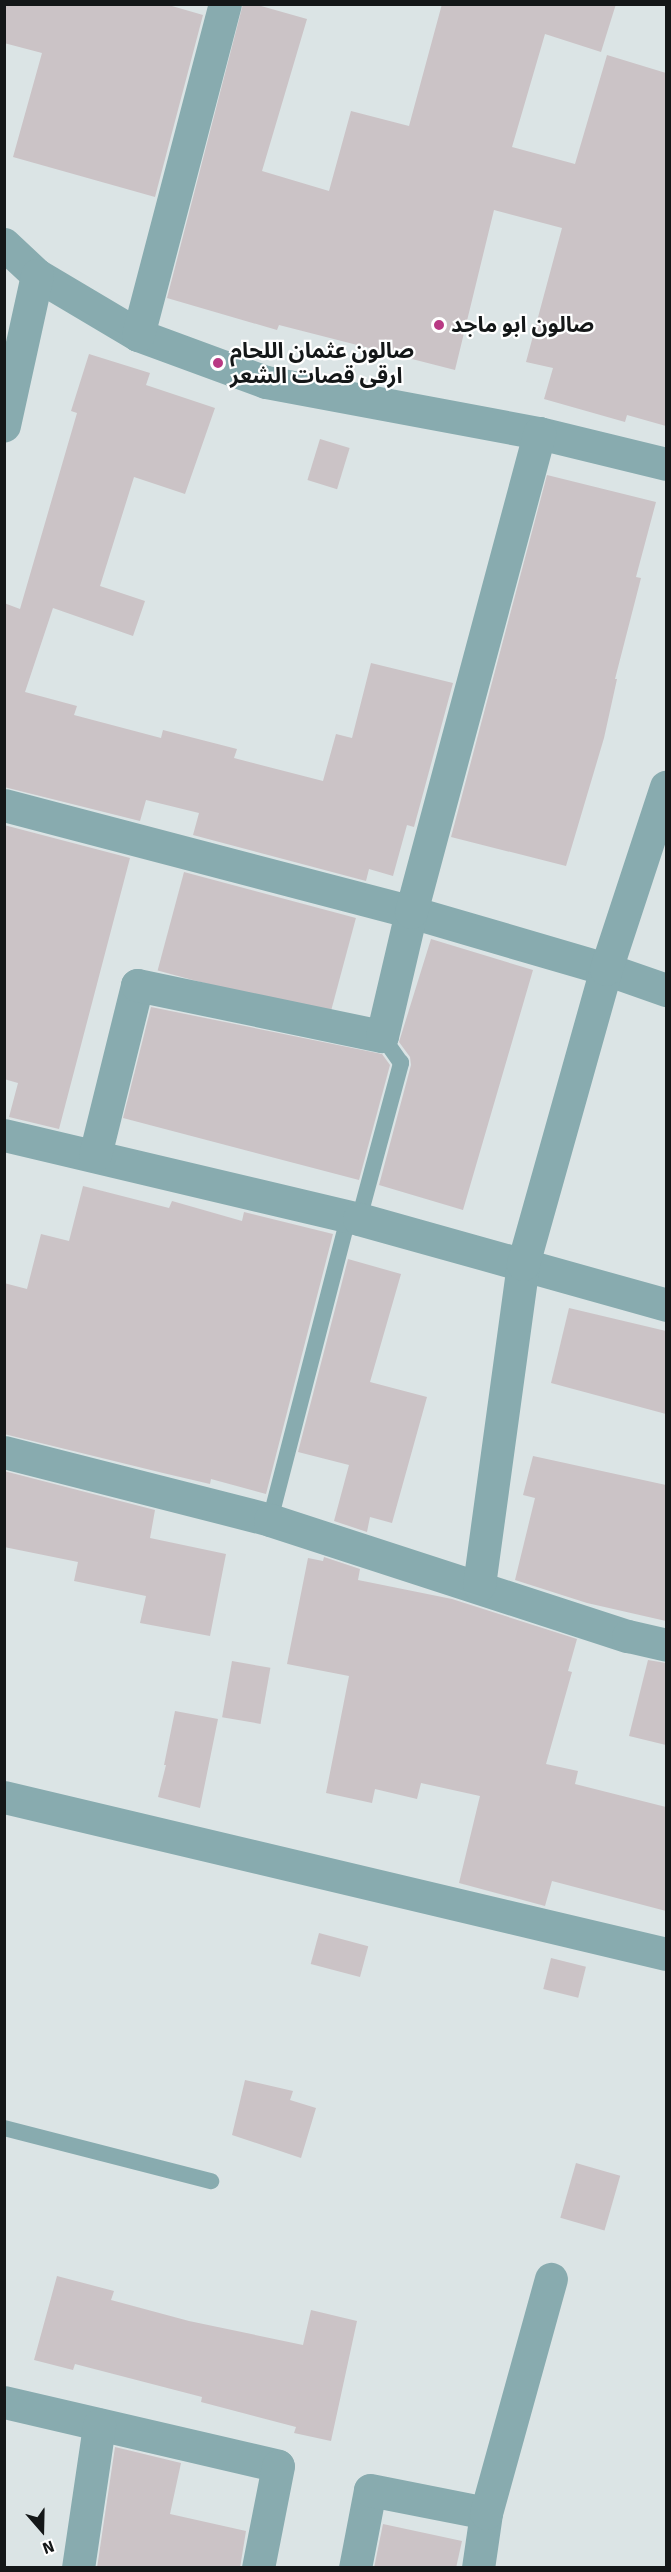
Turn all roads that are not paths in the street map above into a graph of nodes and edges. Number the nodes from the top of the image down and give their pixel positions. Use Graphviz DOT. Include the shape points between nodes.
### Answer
graph roads {
  1 [pos="225,4"];
  2 [pos="4,244"];
  3 [pos="37,275"];
  4 [pos="138,335"];
  5 [pos="4,425"];
  6 [pos="539,433"];
  7 [pos="666,464"];
  8 [pos="666,787"];
  9 [pos="4,805"];
  10 [pos="411,912"];
  11 [pos="606,969"];
  12 [pos="666,990"];
  13 [pos="382,1036"];
  14 [pos="4,1135"];
  15 [pos="95,1155"];
  16 [pos="353,1218"];
  17 [pos="523,1264"];
  18 [pos="666,1305"];
  19 [pos="4,1452"];
  20 [pos="270,1520"];
  21 [pos="478,1586"];
  22 [pos="666,1645"];
  23 [pos="4,1797"];
  24 [pos="666,1954"];
  25 [pos="4,2128"];
  26 [pos="211,2181"];
  27 [pos="551,2279"];
  28 [pos="4,2402"];
  29 [pos="99,2425"];
  30 [pos="486,2513"];
  31 [pos="78,2568"];
  32 [pos="258,2568"];
  33 [pos="355,2568"];
  34 [pos="478,2568"];
  1 -- 4 [label="street"];
  2 -- 3 [label="street"];
  3 -- 4 [label="street"];
  3 -- 5 [label="street"];
  4 -- 6 [label="street" via="266,382"];
  6 -- 7 [label="street"];
  6 -- 10 [label="street"];
  8 -- 11 [label="street"];
  9 -- 10 [label="street"];
  10 -- 11 [label="street"];
  10 -- 13 [label="street"];
  11 -- 12 [label="street"];
  11 -- 17 [label="street"];
  13 -- 15 [label="street" via="137,985"];
  13 -- 16 [label="lane" via="401,1063"];
  14 -- 15 [label="street"];
  15 -- 16 [label="street"];
  16 -- 17 [label="street"];
  16 -- 20 [label="lane"];
  17 -- 18 [label="street"];
  17 -- 21 [label="street"];
  19 -- 20 [label="street"];
  20 -- 21 [label="street"];
  21 -- 22 [label="street"];
  23 -- 24 [label="street"];
  25 -- 26 [label="lane"];
  27 -- 30 [label="street"];
  28 -- 29 [label="street"];
  29 -- 31 [label="street"];
  29 -- 32 [label="street" via="278,2466"];
  30 -- 33 [label="street" via="370,2490"];
  30 -- 34 [label="street"];
}
